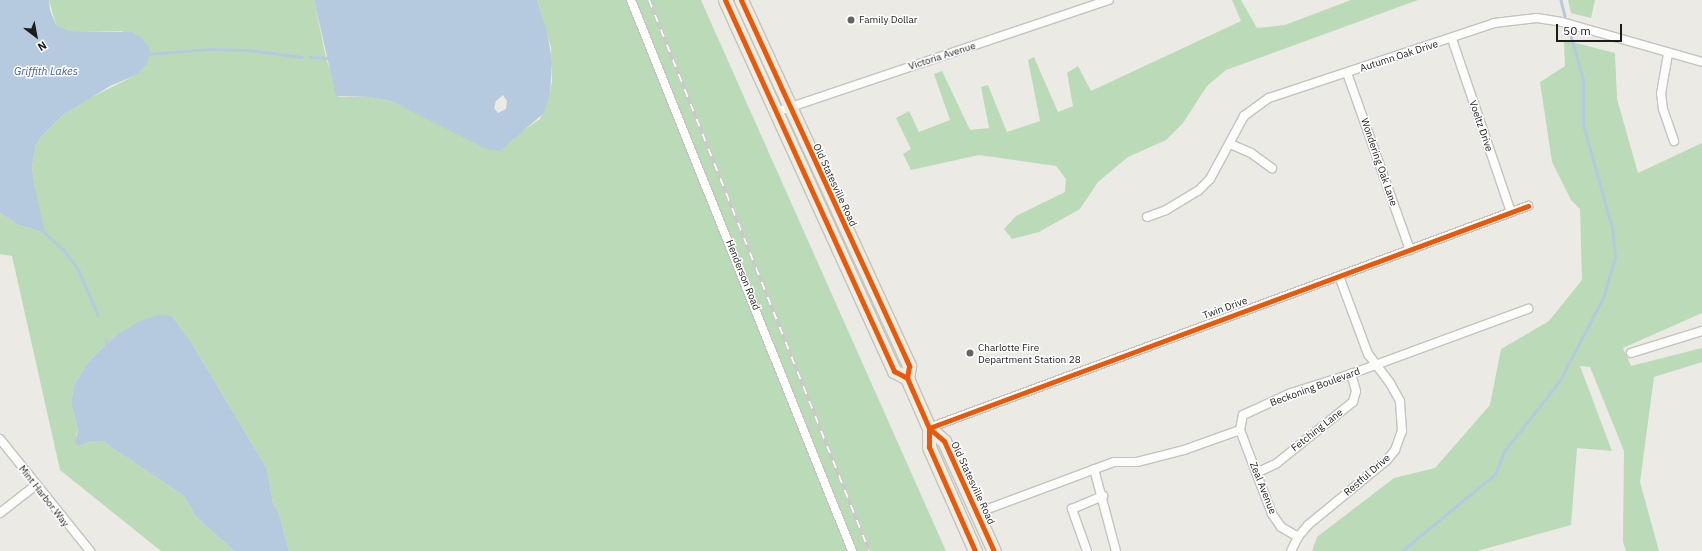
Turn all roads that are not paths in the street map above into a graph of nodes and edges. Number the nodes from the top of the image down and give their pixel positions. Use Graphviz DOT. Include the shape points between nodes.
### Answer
graph roads {
  1 [pos="631,0"];
  2 [pos="724,0"];
  3 [pos="741,0"];
  4 [pos="1109,0"];
  5 [pos="1452,39"];
  6 [pos="1668,54"];
  7 [pos="1702,62"];
  8 [pos="1347,73"];
  9 [pos="789,107"];
  10 [pos="776,112"];
  11 [pos="1674,141"];
  12 [pos="1230,144"];
  13 [pos="1272,168"];
  14 [pos="1528,206"];
  15 [pos="1511,212"];
  16 [pos="1147,217"];
  17 [pos="1410,250"];
  18 [pos="1339,276"];
  19 [pos="1528,309"];
  20 [pos="1702,330"];
  21 [pos="1631,353"];
  22 [pos="1376,365"];
  23 [pos="1351,374"];
  24 [pos="907,378"];
  25 [pos="928,428"];
  26 [pos="1240,430"];
  27 [pos="0,439"];
  28 [pos="1094,469"];
  29 [pos="1256,473"];
  30 [pos="36,485"];
  31 [pos="1103,496"];
  32 [pos="0,513"];
  33 [pos="977,513"];
  34 [pos="1298,537"];
  35 [pos="90,551"];
  36 [pos="852,551"];
  37 [pos="975,551"];
  38 [pos="994,551"];
  39 [pos="1087,551"];
  40 [pos="1116,551"];
  41 [pos="1291,551"];
  1 -- 36 [label="street, Henderson Road"];
  2 -- 10 [label="main road, Old Statesville Road"];
  3 -- 9 [label="main road, Old Statesville Road"];
  4 -- 9 [label="street, Victoria Avenue"];
  5 -- 6 [label="street, Autumn Oak Drive" via="1494,23 1516,18 1537,18 1578,26"];
  5 -- 8 [label="street, Autumn Oak Drive"];
  5 -- 15 [label="street, Voeltz Drive"];
  6 -- 7 [label="street, Autumn Oak Drive"];
  6 -- 11 [label="street" via="1661,93 1663,109"];
  8 -- 12 [label="street, Autumn Oak Drive" via="1268,98 1253,107 1240,123"];
  8 -- 17 [label="street, Wondering Oak Lane"];
  9 -- 10 [label="street, Victoria Avenue"];
  9 -- 24 [label="main road, Old Statesville Road" via="909,366"];
  10 -- 24 [label="main road, Old Statesville Road" via="894,371"];
  12 -- 13 [label="street" via="1251,153"];
  12 -- 16 [label="street, Autumn Oak Drive" via="1210,179 1198,191 1166,210"];
  14 -- 15 [label="street, Twin Drive"];
  15 -- 17 [label="street, Twin Drive"];
  17 -- 18 [label="street, Twin Drive"];
  18 -- 22 [label="street, Restful Drive" via="1368,354"];
  18 -- 25 [label="street, Twin Drive"];
  19 -- 22 [label="street, Beckoning Boulevard"];
  20 -- 21 [label="street"];
  22 -- 23 [label="street, Beckoning Boulevard"];
  22 -- 34 [label="street, Restful Drive" via="1400,401 1403,422 1399,442 1387,460 1308,525"];
  23 -- 26 [label="street, Beckoning Boulevard" via="1291,393 1248,412 1243,415"];
  23 -- 29 [label="street, Fetching Lane" via="1356,391 1353,402 1277,463"];
  24 -- 25 [label="main road, Old Statesville Road"];
  25 -- 33 [label="main road, Old Statesville Road" via="944,441"];
  25 -- 37 [label="main road, Old Statesville Road" via="929,447"];
  26 -- 28 [label="street" via="1137,462 1114,462"];
  26 -- 29 [label="street, Zeal Avenue"];
  27 -- 30 [label="street, Mint Harbor Way"];
  28 -- 31 [label="street"];
  28 -- 33 [label="street"];
  29 -- 34 [label="street, Zeal Avenue" via="1272,514 1281,527"];
  30 -- 32 [label="street"];
  30 -- 35 [label="street, Mint Harbor Way"];
  31 -- 39 [label="street" via="1072,509"];
  31 -- 40 [label="street"];
  33 -- 38 [label="main road, Old Statesville Road"];
  34 -- 41 [label="street, Restful Drive"];
}
